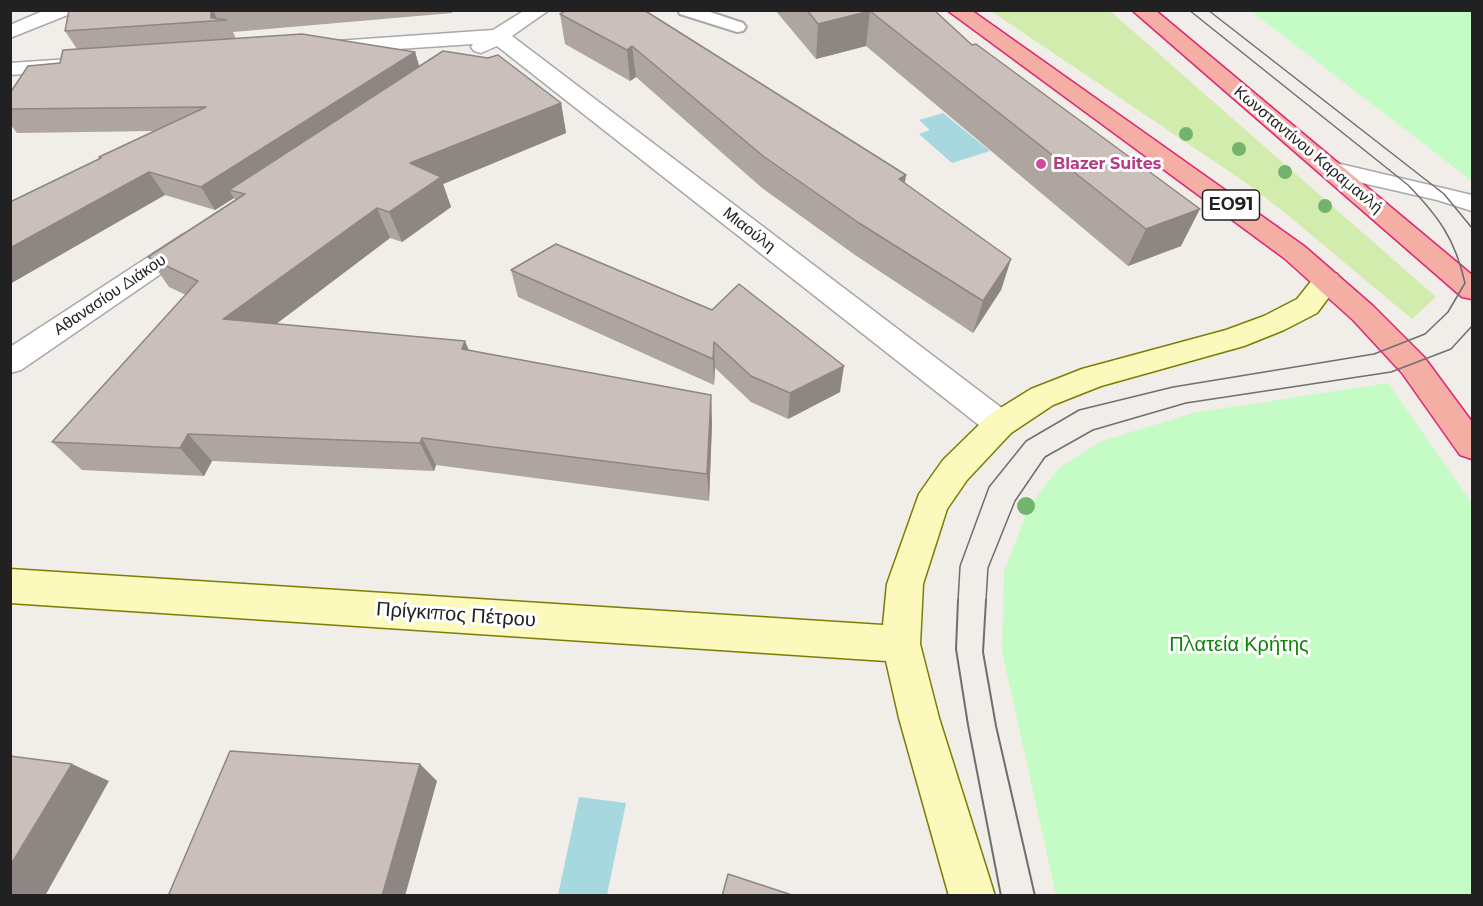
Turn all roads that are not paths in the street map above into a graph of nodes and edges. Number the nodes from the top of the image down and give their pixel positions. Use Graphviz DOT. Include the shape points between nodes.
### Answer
graph roads {
  1 [pos="63,10"];
  2 [pos="539,10"];
  3 [pos="686,10"];
  4 [pos="957,10"];
  5 [pos="1142,10"];
  6 [pos="737,27"];
  7 [pos="10,32"];
  8 [pos="498,36"];
  9 [pos="308,49"];
  10 [pos="458,62"];
  11 [pos="94,63"];
  12 [pos="10,69"];
  13 [pos="1332,169"];
  14 [pos="1473,203"];
  15 [pos="210,229"];
  16 [pos="1327,281"];
  17 [pos="1473,290"];
  18 [pos="10,362"];
  19 [pos="1000,424"];
  20 [pos="1471,441"];
  21 [pos="10,586"];
  22 [pos="901,644"];
  23 [pos="972,896"];
  1 -- 7 [label="street"];
  2 -- 8 [label="street"];
  3 -- 6 [label="lane"];
  4 -- 16 [label="highway, ΕΟ91" via="1255,222"];
  5 -- 13 [label="highway, Κωνσταντίνου Καραμανλή"];
  8 -- 9 [label="street"];
  8 -- 10 [label="street"];
  8 -- 19 [label="street, Μιαούλη"];
  11 -- 12 [label="street"];
  13 -- 14 [label="street"];
  13 -- 17 [label="highway, Κωνσταντίνου Καραμανλή"];
  15 -- 18 [label="street, Αθανασίου Διάκου"];
  16 -- 19 [label="main road" via="1307,306 1274,323 1234,339 1093,377 1042,397"];
  16 -- 20 [label="highway, ΕΟ91" via="1413,366"];
  19 -- 22 [label="main road" via="956,470 931,504 905,584"];
  21 -- 22 [label="main road, Πρίγκιπος Πέτρου"];
  22 -- 23 [label="main road"];
}
